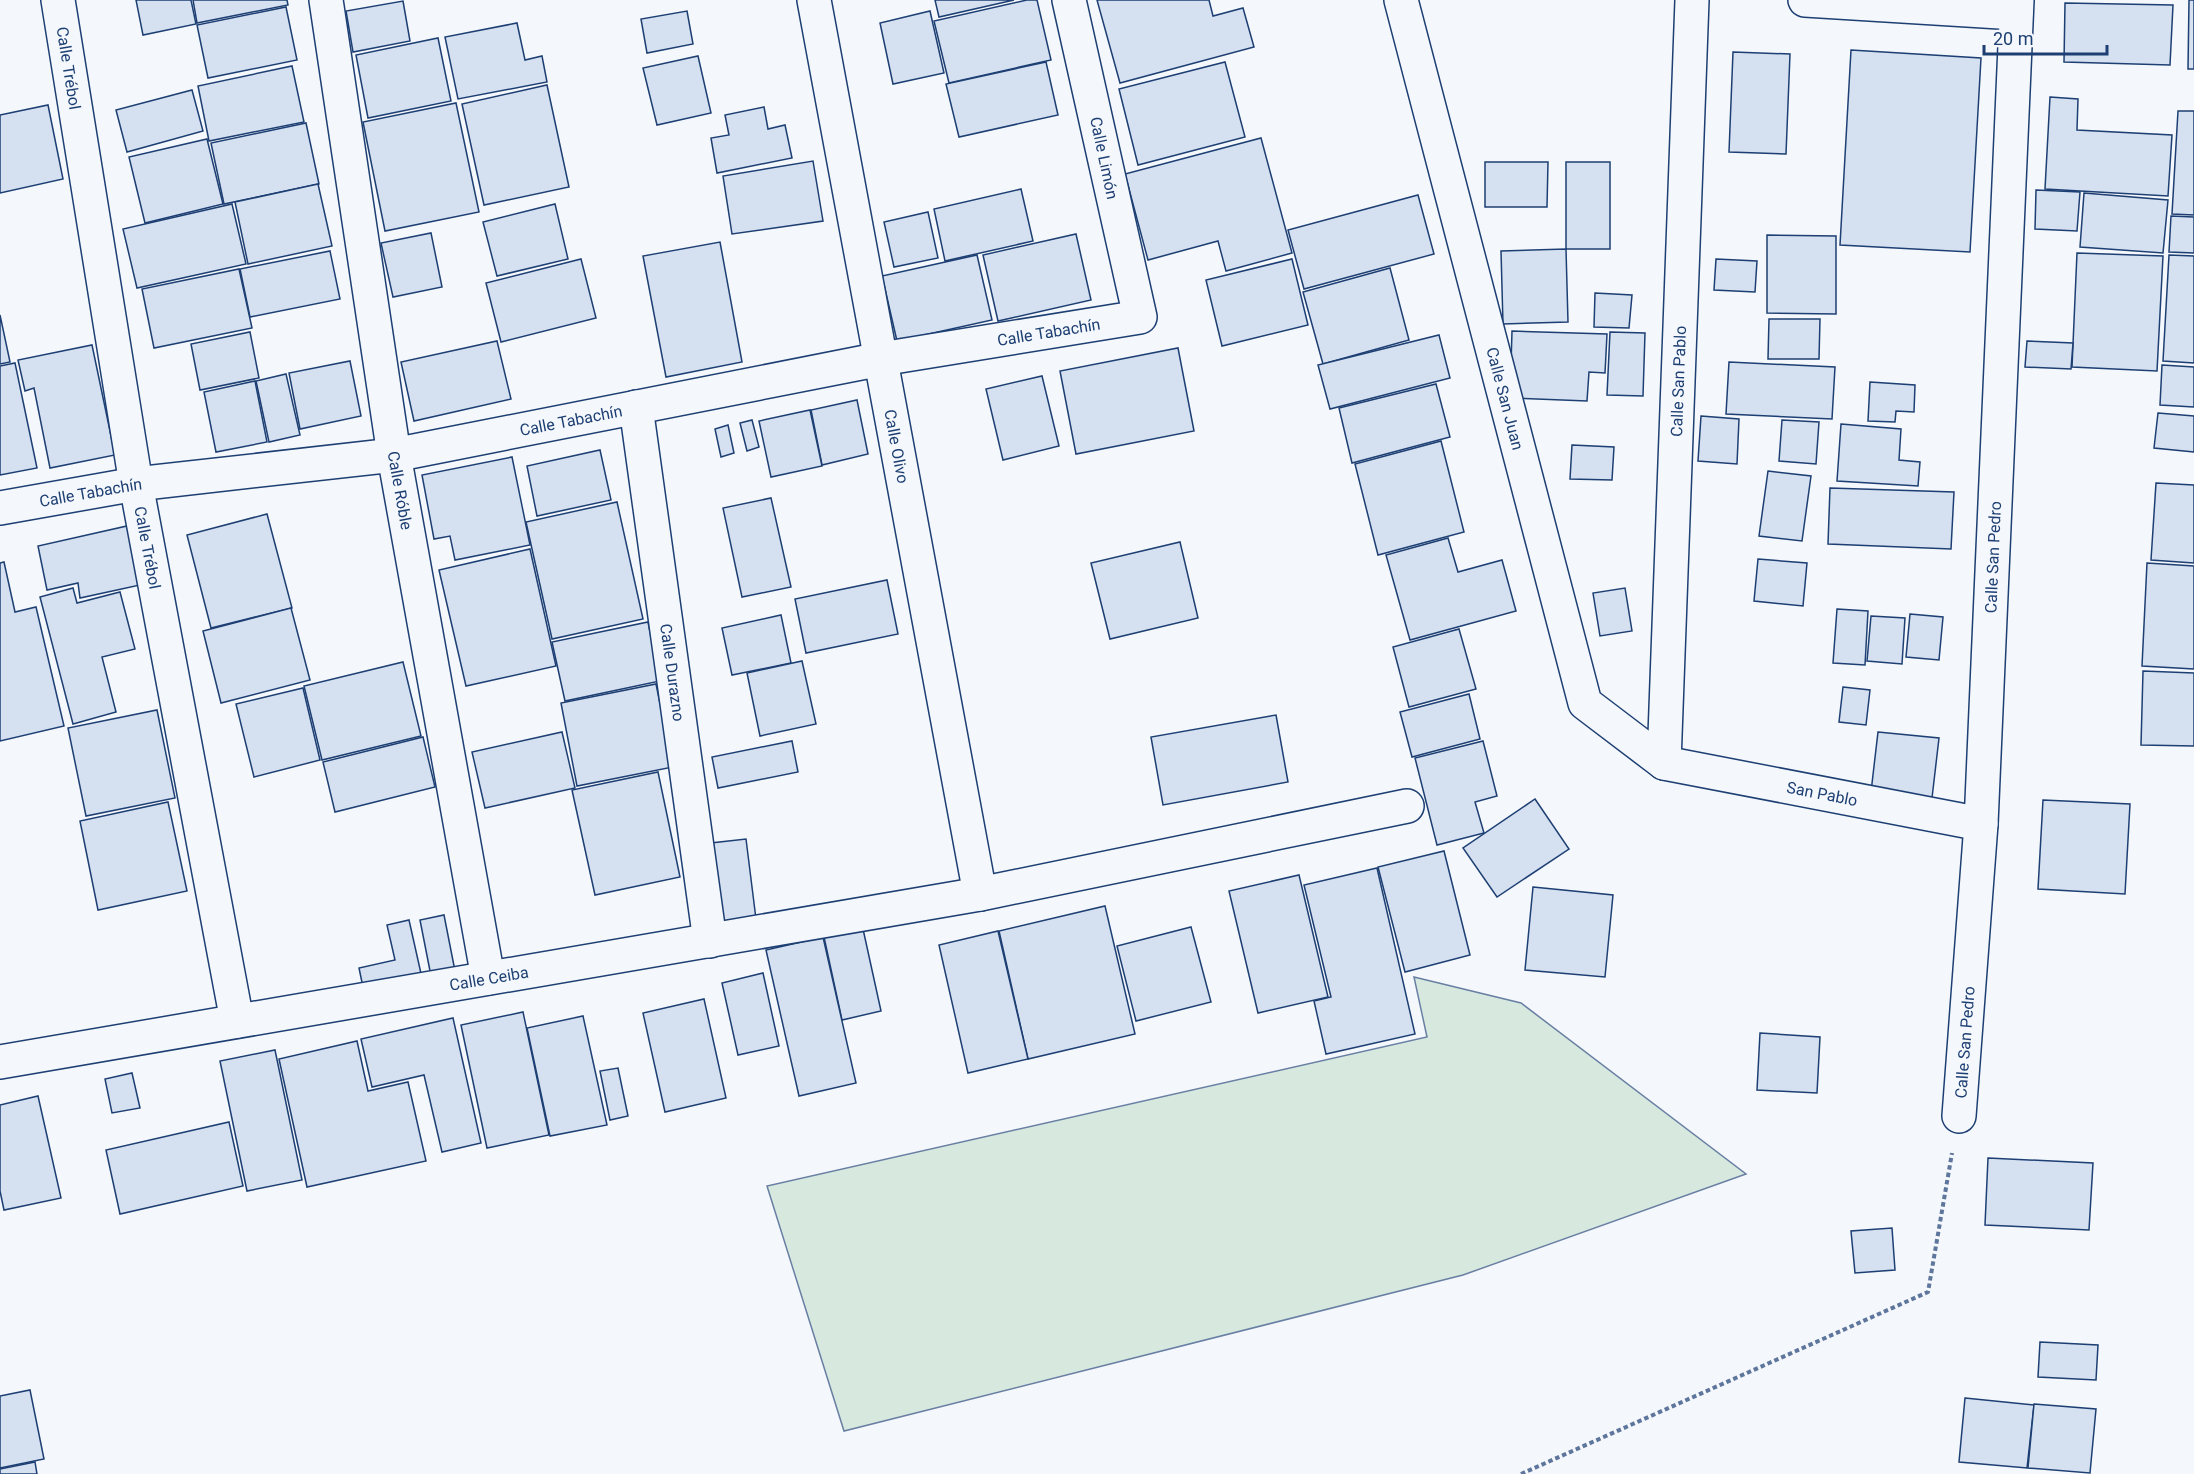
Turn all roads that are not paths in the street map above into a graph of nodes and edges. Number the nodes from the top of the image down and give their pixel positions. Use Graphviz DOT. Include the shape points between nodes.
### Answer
graph roads {
  1 [pos="58,0"];
  2 [pos="326,0"];
  3 [pos="814,0"];
  4 [pos="1070,0"];
  5 [pos="1401,0"];
  6 [pos="1692,0"];
  7 [pos="1805,0"];
  8 [pos="2017,6"];
  9 [pos="1140,316"];
  10 [pos="881,359"];
  11 [pos="636,406"];
  12 [pos="394,454"];
  13 [pos="136,484"];
  14 [pos="0,508"];
  15 [pos="1664,763"];
  16 [pos="1407,806"];
  17 [pos="1982,824"];
  18 [pos="980,894"];
  19 [pos="710,941"];
  20 [pos="488,978"];
  21 [pos="237,1021"];
  22 [pos="0,1062"];
  23 [pos="1959,1116"];
  1 -- 13 [label="street, Calle Trébol"];
  2 -- 12 [label="street, Calle Róble"];
  3 -- 10 [label="street, Calle Olivo"];
  4 -- 9 [label="street, Calle Limón"];
  5 -- 15 [label="street, Calle San Juan" via="1585,703"];
  6 -- 15 [label="street, Calle San Pablo"];
  7 -- 8 [label="street"];
  8 -- 17 [label="street, Calle San Pedro"];
  9 -- 10 [label="street, Calle Tabachín"];
  10 -- 11 [label="street, Calle Tabachín"];
  10 -- 18 [label="street, Calle Olivo"];
  11 -- 12 [label="street, Calle Tabachín"];
  11 -- 19 [label="street, Calle Durazno"];
  12 -- 13 [label="street, Calle Tabachín"];
  12 -- 20 [label="street, Calle Róble"];
  13 -- 14 [label="street, Calle Tabachín"];
  13 -- 21 [label="street, Calle Trébol"];
  15 -- 17 [label="street, San Pablo"];
  16 -- 18 [label="street, Calle Ceiba"];
  17 -- 23 [label="street, Calle San Pedro"];
  18 -- 19 [label="street, Calle Ceiba"];
  19 -- 20 [label="street, Calle Ceiba"];
  20 -- 21 [label="street, Calle Ceiba"];
  21 -- 22 [label="street, Calle Ceiba"];
}
